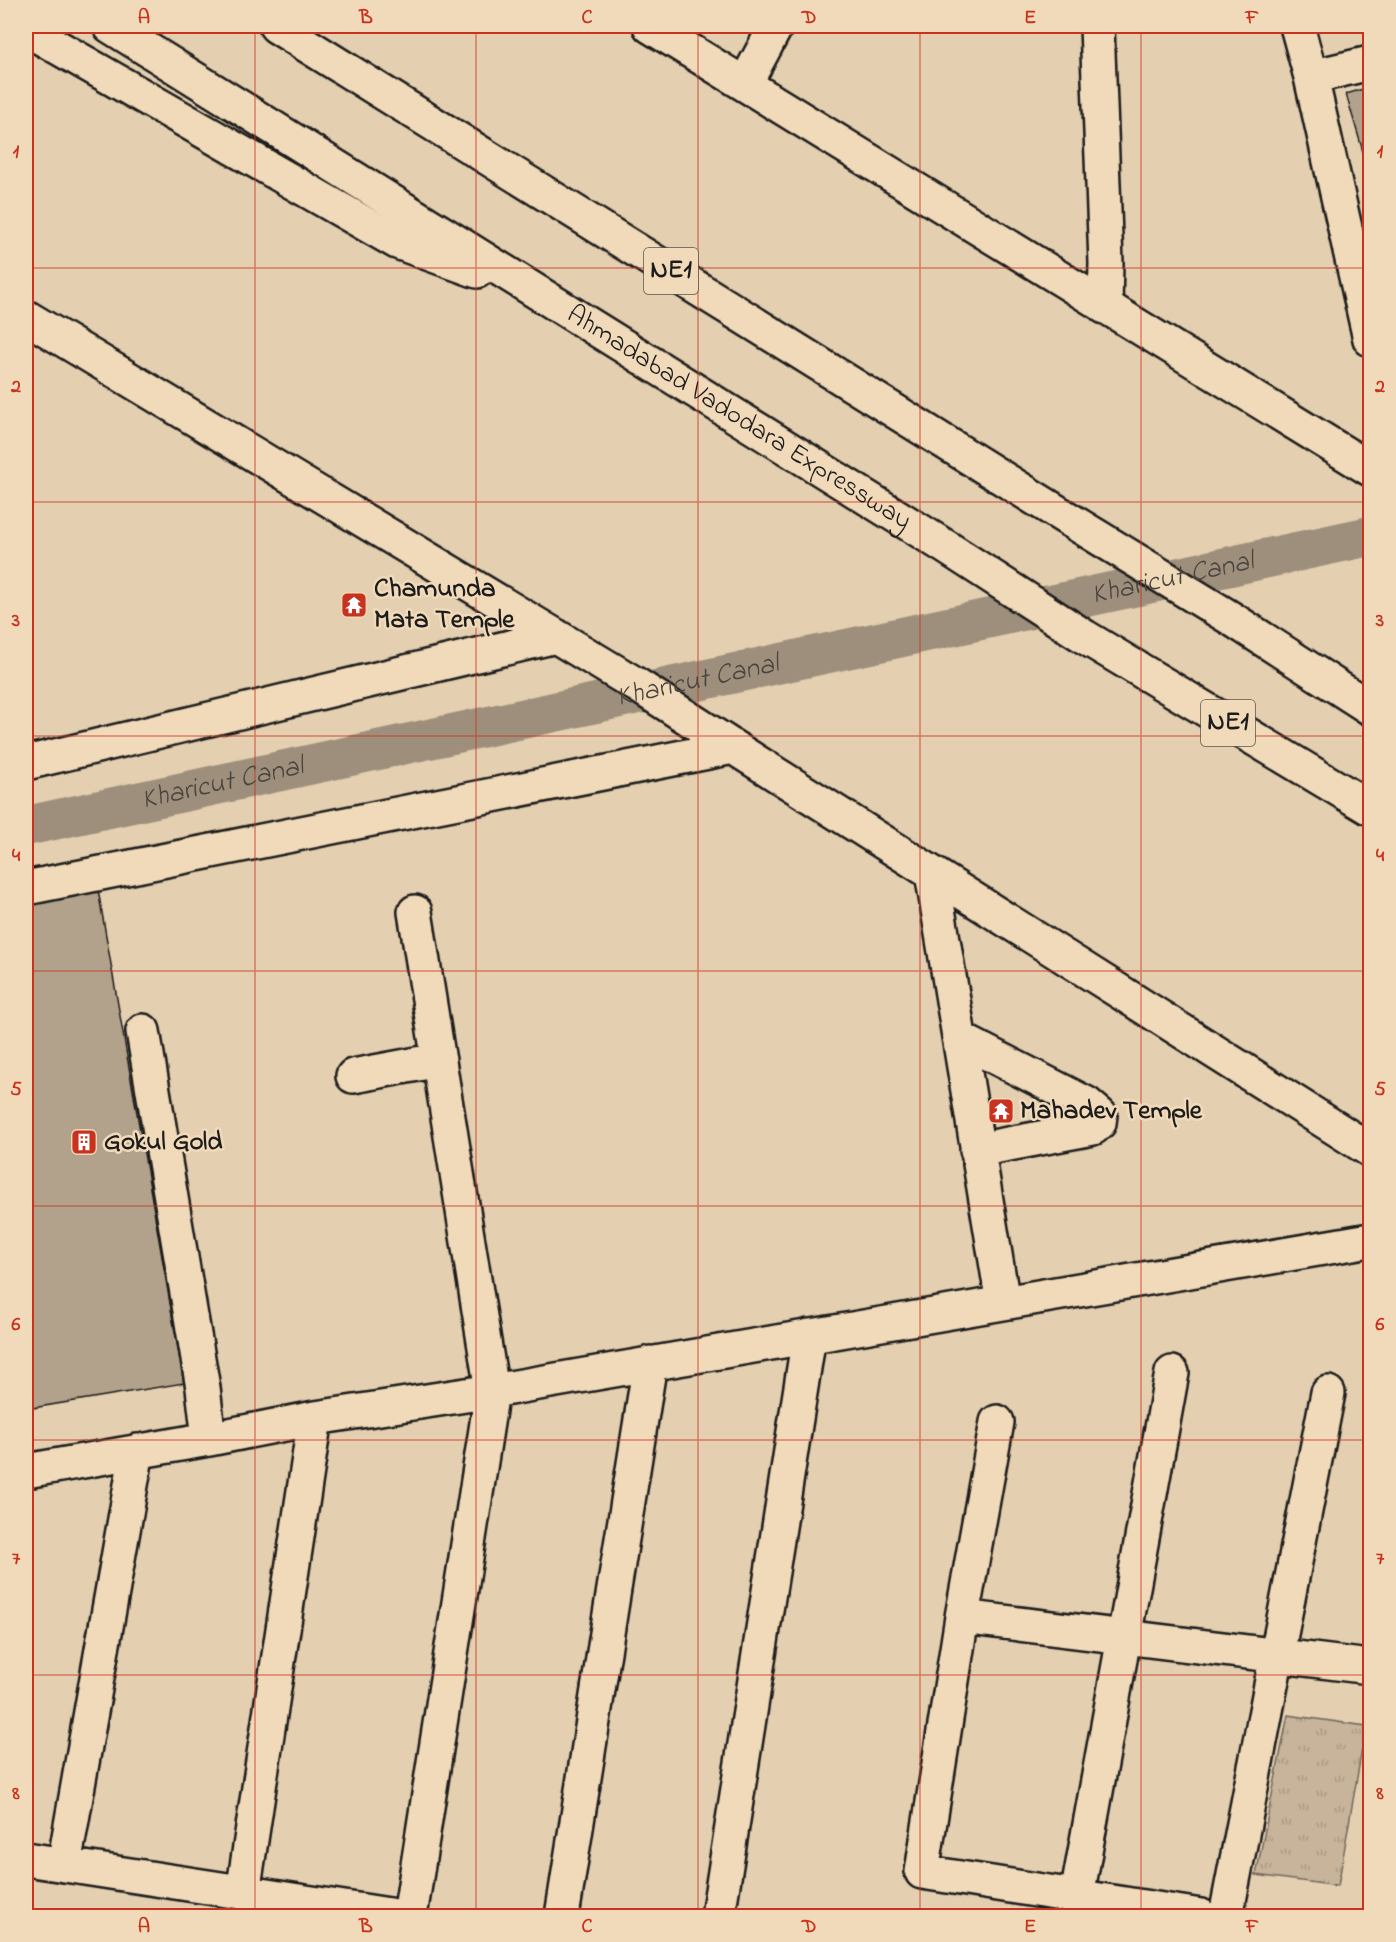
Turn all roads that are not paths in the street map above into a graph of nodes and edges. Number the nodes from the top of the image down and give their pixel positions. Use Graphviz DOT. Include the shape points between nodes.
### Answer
graph roads {
  1 [pos="110,26"];
  2 [pos="276,26"];
  3 [pos="320,26"];
  4 [pos="650,26"];
  5 [pos="776,26"];
  6 [pos="1097,26"];
  7 [pos="1297,26"];
  8 [pos="26,29"];
  9 [pos="1371,63"];
  10 [pos="1311,78"];
  11 [pos="745,84"];
  12 [pos="412,110"];
  13 [pos="535,292"];
  14 [pos="1105,307"];
  15 [pos="26,317"];
  16 [pos="1371,339"];
  17 [pos="1366,462"];
  18 [pos="556,636"];
  19 [pos="1371,708"];
  20 [pos="733,747"];
  21 [pos="26,763"];
  22 [pos="1371,808"];
  23 [pos="932,873"];
  24 [pos="26,888"];
  25 [pos="415,912"];
  26 [pos="143,1031"];
  27 [pos="960,1039"];
  28 [pos="439,1060"];
  29 [pos="352,1076"];
  30 [pos="977,1150"];
  31 [pos="1371,1150"];
  32 [pos="1371,1240"];
  33 [pos="1003,1303"];
  34 [pos="809,1336"];
  35 [pos="650,1363"];
  36 [pos="1172,1373"];
  37 [pos="492,1391"];
  38 [pos="1328,1393"];
  39 [pos="315,1418"];
  40 [pos="997,1422"];
  41 [pos="209,1439"];
  42 [pos="137,1451"];
  43 [pos="26,1471"];
  44 [pos="962,1617"];
  45 [pos="1124,1637"];
  46 [pos="1277,1655"];
  47 [pos="1371,1667"];
  48 [pos="26,1859"];
  49 [pos="64,1865"];
  50 [pos="243,1893"];
  51 [pos="1077,1896"];
  52 [pos="1130,1911"];
  53 [pos="330,1912"];
  54 [pos="396,1917"];
  55 [pos="410,1917"];
  56 [pos="562,1917"];
  57 [pos="718,1917"];
  58 [pos="1201,1917"];
  59 [pos="1226,1917"];
  1 -- 13 [label="main road, Ahmadabad Vadodara Expressway"];
  2 -- 12 [label="main road, NE1"];
  3 -- 12 [label="main road"];
  4 -- 11 [label="main road"];
  5 -- 11 [label="main road"];
  6 -- 14 [label="main road"];
  7 -- 10 [label="main road"];
  8 -- 13 [label="main road" via="397,242"];
  9 -- 10 [label="main road"];
  10 -- 16 [label="main road"];
  11 -- 14 [label="main road"];
  12 -- 19 [label="main road, NE1"];
  13 -- 22 [label="main road, Ahmadabad Vadodara Expressway / NE1" via="1085,637"];
  14 -- 17 [label="main road"];
  15 -- 18 [label="main road"];
  18 -- 20 [label="main road"];
  18 -- 21 [label="main road"];
  20 -- 23 [label="main road"];
  20 -- 24 [label="main road"];
  23 -- 27 [label="main road"];
  23 -- 31 [label="main road"];
  25 -- 28 [label="main road"];
  26 -- 41 [label="main road"];
  27 -- 30 [label="main road"];
  27 -- 30 [label="main road" via="1087,1104 1100,1115 1093,1128"];
  28 -- 29 [label="main road"];
  28 -- 37 [label="main road"];
  30 -- 33 [label="main road"];
  32 -- 33 [label="main road"];
  33 -- 34 [label="main road"];
  34 -- 35 [label="main road"];
  34 -- 57 [label="main road"];
  35 -- 37 [label="main road"];
  35 -- 56 [label="main road"];
  36 -- 45 [label="main road"];
  37 -- 39 [label="main road"];
  37 -- 55 [label="main road"];
  38 -- 46 [label="main road"];
  39 -- 41 [label="main road"];
  39 -- 50 [label="main road"];
  40 -- 44 [label="main road"];
  41 -- 42 [label="main road"];
  42 -- 43 [label="main road"];
  42 -- 49 [label="main road"];
  44 -- 45 [label="main road"];
  44 -- 51 [label="main road" via="922,1872"];
  45 -- 46 [label="main road"];
  45 -- 51 [label="main road"];
  46 -- 47 [label="main road"];
  46 -- 59 [label="main road"];
  48 -- 49 [label="main road"];
  49 -- 50 [label="main road"];
  50 -- 53 [label="main road"];
  51 -- 52 [label="main road"];
  52 -- 58 [label="main road"];
  53 -- 54 [label="main road"];
}
